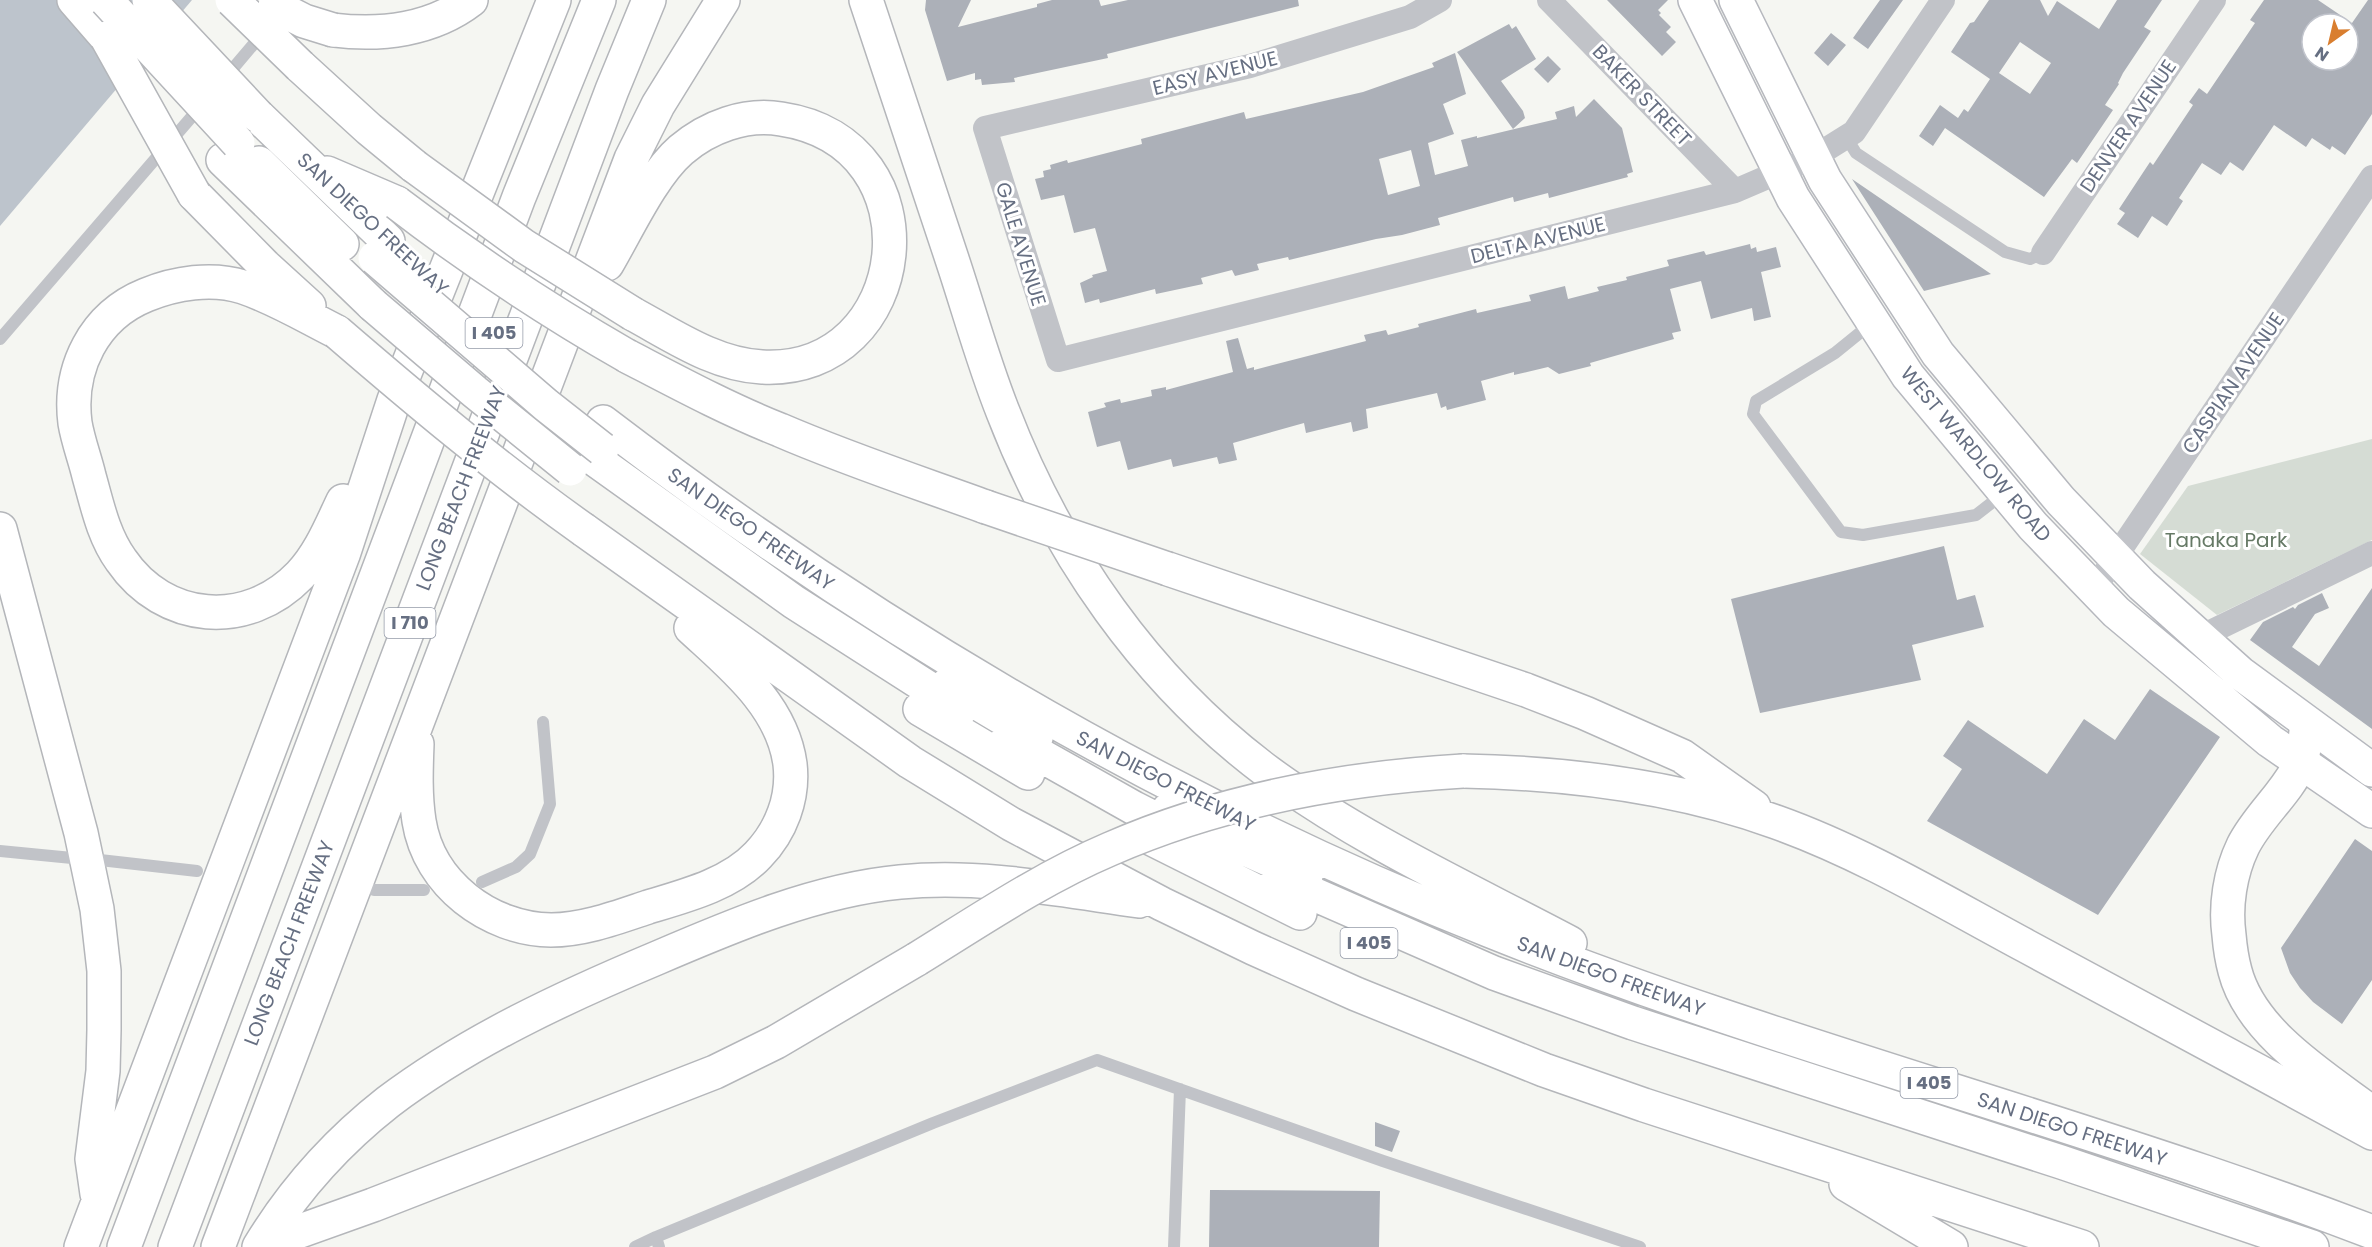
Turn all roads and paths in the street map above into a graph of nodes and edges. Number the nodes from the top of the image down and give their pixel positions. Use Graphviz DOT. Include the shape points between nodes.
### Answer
graph roads {
  1 [pos="74,0"];
  2 [pos="106,0"];
  3 [pos="123,0"];
  4 [pos="149,0"];
  5 [pos="232,0"];
  6 [pos="251,0"];
  7 [pos="290,0"];
  8 [pos="471,0"];
  9 [pos="554,0"];
  10 [pos="598,0"];
  11 [pos="649,0"];
  12 [pos="723,0"];
  13 [pos="866,0"];
  14 [pos="1440,0"];
  15 [pos="1550,0"];
  16 [pos="1695,0"];
  17 [pos="1736,0"];
  18 [pos="1943,0"];
  19 [pos="2214,0"];
  20 [pos="107,38"];
  21 [pos="985,128"];
  22 [pos="1846,137"];
  23 [pos="241,138"];
  24 [pos="1814,157"];
  25 [pos="310,166"];
  26 [pos="1781,173"];
  27 [pos="2372,177"];
  28 [pos="1735,191"];
  29 [pos="2043,253"];
  30 [pos="380,272"];
  31 [pos="1873,322"];
  32 [pos="337,332"];
  33 [pos="0,339"];
  34 [pos="560,343"];
  35 [pos="1058,360"];
  36 [pos="394,400"];
  37 [pos="588,447"];
  38 [pos="2005,493"];
  39 [pos="0,529"];
  40 [pos="584,530"];
  41 [pos="2372,553"];
  42 [pos="2115,557"];
  43 [pos="2094,589"];
  44 [pos="2200,636"];
  45 [pos="419,718"];
  46 [pos="543,722"];
  47 [pos="2307,724"];
  48 [pos="2301,763"];
  49 [pos="2372,770"];
  50 [pos="2372,812"];
  51 [pos="1775,822"];
  52 [pos="0,851"];
  53 [pos="72,858"];
  54 [pos="100,860"];
  55 [pos="197,872"];
  56 [pos="482,882"];
  57 [pos="374,890"];
  58 [pos="424,890"];
  59 [pos="1162,904"];
  60 [pos="1680,1003"];
  61 [pos="1180,1089"];
  62 [pos="2372,1113"];
  63 [pos="2372,1133"];
  64 [pos="1795,1154"];
  65 [pos="98,1203"];
  66 [pos="2372,1232"];
  67 [pos="657,1242"];
  68 [pos="81,1247"];
  69 [pos="124,1247"];
  70 [pos="174,1247"];
  71 [pos="218,1247"];
  72 [pos="261,1247"];
  73 [pos="635,1247"];
  74 [pos="1174,1247"];
  75 [pos="1640,1247"];
  76 [pos="1951,1247"];
  77 [pos="2082,1247"];
  78 [pos="2249,1247"];
  79 [pos="2312,1247"];
  80 [pos="2350,1247"];
  1 -- 20 [label="main road, SAN DIEGO FREEWAY / I 405"];
  2 -- 23 [label="main road, bridge"];
  3 -- 23 [label="main road"];
  4 -- 23 [label="main road, SAN DIEGO FREEWAY / I 405, bridge"];
  5 -- 34 [label="main road, bridge" via="369,129 524,246 633,314 691,345 740,364 762,367 804,362 825,353 864,320 877,300 887,269 891,236 889,218 876,185 864,164 833,138 795,121 755,118 714,128 680,151 652,187"];
  6 -- 8 [label="main road, bridge" via="333,30 359,33 414,27 442,18"];
  7 -- 33 [label="lane"];
  9 -- 36 [label="main road"];
  10 -- 69 [label="main road, I 710" via="507,230"];
  11 -- 70 [label="main road, LONG BEACH FREEWAY / I 710"];
  12 -- 34 [label="main road" via="658,105 631,159"];
  13 -- 60 [label="main road" via="1002,410 1042,500 1089,581 1137,645 1224,735 1267,771 1324,809"];
  14 -- 21 [label="street, EASY AVENUE" via="1410,17 1250,66"];
  15 -- 28 [label="street, BAKER STREET"];
  16 -- 26 [label="main road, WEST WARDLOW ROAD"];
  17 -- 24 [label="main road, WEST WARDLOW ROAD"];
  18 -- 22 [label="street, DELTA AVENUE" via="1854,132"];
  19 -- 29 [label="street, DENVER AVENUE"];
  20 -- 23 [label="main road, SAN DIEGO FREEWAY / I 405, bridge"];
  20 -- 32 [label="main road, bridge" via="194,194"];
  21 -- 35 [label="street, GALE AVENUE"];
  22 -- 24 [label="street, DELTA AVENUE"];
  22 -- 29 [label="lane" via="1856,153 2005,252 2030,259"];
  23 -- 25 [label="main road, SAN DIEGO FREEWAY / I 405"];
  23 -- 30 [label="main road, SAN DIEGO FREEWAY / I 405"];
  23 -- 30 [label="main road"];
  24 -- 26 [label="street, DELTA AVENUE"];
  24 -- 42 [label="main road, WEST WARDLOW ROAD" via="1938,354 2061,501"];
  25 -- 30 [label="main road, SAN DIEGO FREEWAY / I 405"];
  25 -- 51 [label="main road, bridge" via="397,203 513,286 627,356 777,430 986,507 1585,713 1682,756"];
  26 -- 28 [label="street, DELTA AVENUE"];
  26 -- 31 [label="main road, WEST WARDLOW ROAD"];
  27 -- 42 [label="street, CASPIAN AVENUE"];
  28 -- 35 [label="street, DELTA AVENUE"];
  30 -- 37 [label="main road, SAN DIEGO FREEWAY / I 405" via="470,312"];
  30 -- 37 [label="main road, SAN DIEGO FREEWAY / I 405, bridge" via="475,392"];
  31 -- 38 [label="main road, WEST WARDLOW ROAD" via="1908,376"];
  31 -- 38 [label="lane" via="1835,352 1756,401 1753,414 1840,532 1863,535 1976,515"];
  32 -- 36 [label="main road" via="243,287 198,282 130,301 98,330 85,349 77,375 75,425 102,524 137,581 177,606 201,611 229,613 257,606 278,595 318,551"];
  32 -- 40 [label="main road, bridge" via="460,436"];
  34 -- 45 [label="main road"];
  36 -- 65 [label="main road" via="343,555"];
  37 -- 60 [label="main road, SAN DIEGO FREEWAY / I 405" via="712,504 823,581 990,685 1124,761 1393,891"];
  37 -- 78 [label="main road, SAN DIEGO FREEWAY / I 405" via="660,536 880,685 1098,812 1312,918 1425,968 1585,1029"];
  37 -- 79 [label="main road" via="784,595 912,679 979,721 1226,855 1494,973 1633,1023"];
  37 -- 80 [label="main road" via="807,595 990,712 1232,843 1565,984"];
  38 -- 43 [label="main road, WEST WARDLOW ROAD"];
  39 -- 65 [label="main road" via="78,822 97,909 104,970 103,1071 92,1159"];
  40 -- 45 [label="main road" via="728,662 772,714 787,748 790,790 782,821 757,856 718,882 622,916 552,930 506,922 468,902 439,872 427,848 419,822 416,786"];
  40 -- 59 [label="main road" via="910,762 1011,824"];
  41 -- 44 [label="street"];
  42 -- 43 [label="street, CASPIAN AVENUE"];
  42 -- 44 [label="main road, WEST WARDLOW ROAD"];
  43 -- 48 [label="main road, WEST WARDLOW ROAD" via="2187,672"];
  44 -- 47 [label="main road, WEST WARDLOW ROAD" via="2240,673"];
  45 -- 71 [label="main road"];
  46 -- 56 [label="lane" via="549,804 530,854 516,867"];
  47 -- 48 [label="main road"];
  47 -- 49 [label="main road, WEST WARDLOW ROAD"];
  48 -- 50 [label="main road, WEST WARDLOW ROAD"];
  48 -- 62 [label="main road" via="2256,825 2236,866 2226,915 2235,973 2264,1025"];
  51 -- 63 [label="main road" via="1875,865"];
  51 -- 72 [label="main road, bridge" via="1708,802 1578,777 1513,772 1408,774 1326,785 1225,808 1111,848 1053,877 786,1037 715,1072"];
  52 -- 53 [label="lane"];
  54 -- 55 [label="lane"];
  57 -- 58 [label="lane"];
  59 -- 64 [label="main road" via="1335,985 1517,1060"];
  59 -- 72 [label="main road" via="987,880 899,882 846,891 711,934 512,1025 388,1103 334,1150 300,1187"];
  60 -- 66 [label="main road, SAN DIEGO FREEWAY / I 405" via="2179,1163"];
  61 -- 67 [label="lane" via="1097,1060 933,1123"];
  61 -- 74 [label="lane"];
  61 -- 75 [label="lane"];
  64 -- 76 [label="main road"];
  64 -- 77 [label="main road"];
  65 -- 68 [label="main road"];
  67 -- 73 [label="lane"];
}
